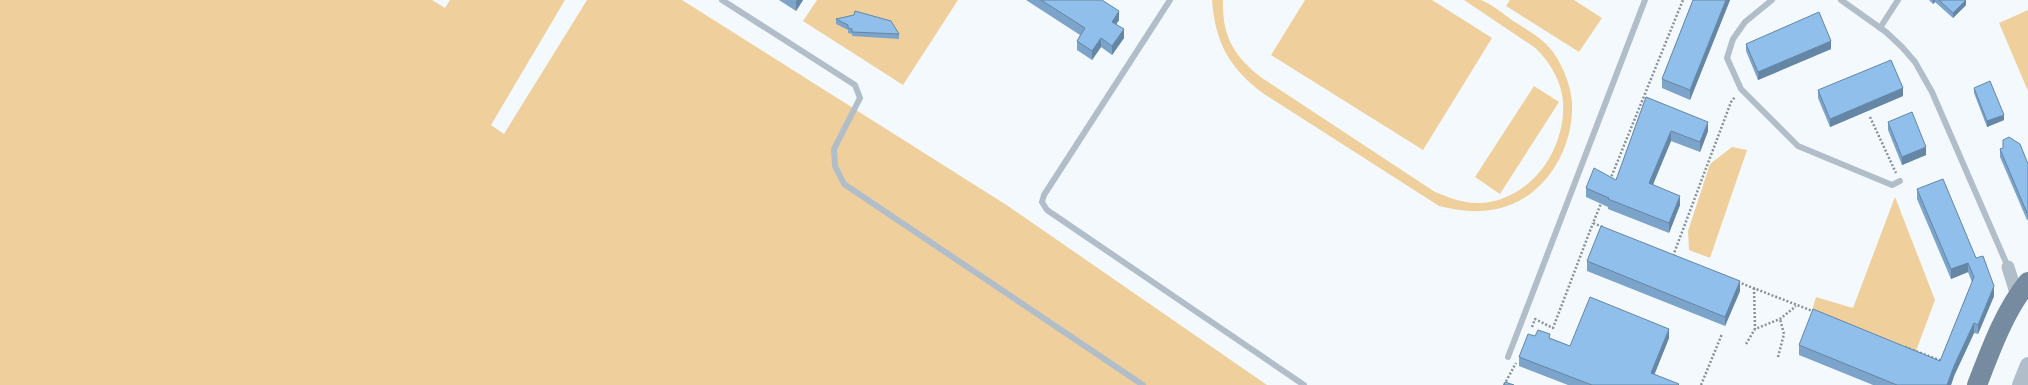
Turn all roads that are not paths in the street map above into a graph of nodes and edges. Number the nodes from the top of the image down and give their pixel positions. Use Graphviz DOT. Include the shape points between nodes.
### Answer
graph roads {
  1 [pos="722,0"];
  2 [pos="1170,0"];
  3 [pos="1645,0"];
  4 [pos="1772,0"];
  5 [pos="1841,0"];
  6 [pos="1898,0"];
  7 [pos="1880,28"];
  8 [pos="1900,181"];
  9 [pos="2008,267"];
  10 [pos="2022,289"];
  11 [pos="1508,357"];
  12 [pos="2028,365"];
  13 [pos="1143,385"];
  14 [pos="1304,385"];
  15 [pos="1976,385"];
  16 [pos="2020,385"];
  1 -- 13 [label="lane" via="855,85 860,98 834,149 835,166 844,184"];
  2 -- 14 [label="lane" via="1044,195 1042,202 1047,210"];
  3 -- 11 [label="lane"];
  4 -- 8 [label="lane" via="1745,22 1733,38 1727,58 1741,89 1798,146 1892,185"];
  5 -- 7 [label="lane"];
  6 -- 7 [label="lane"];
  7 -- 9 [label="lane" via="1915,62 1932,92"];
  9 -- 10 [label="street"];
  10 -- 15 [label="main road" via="1997,336"];
  12 -- 16 [label="street"];
}
